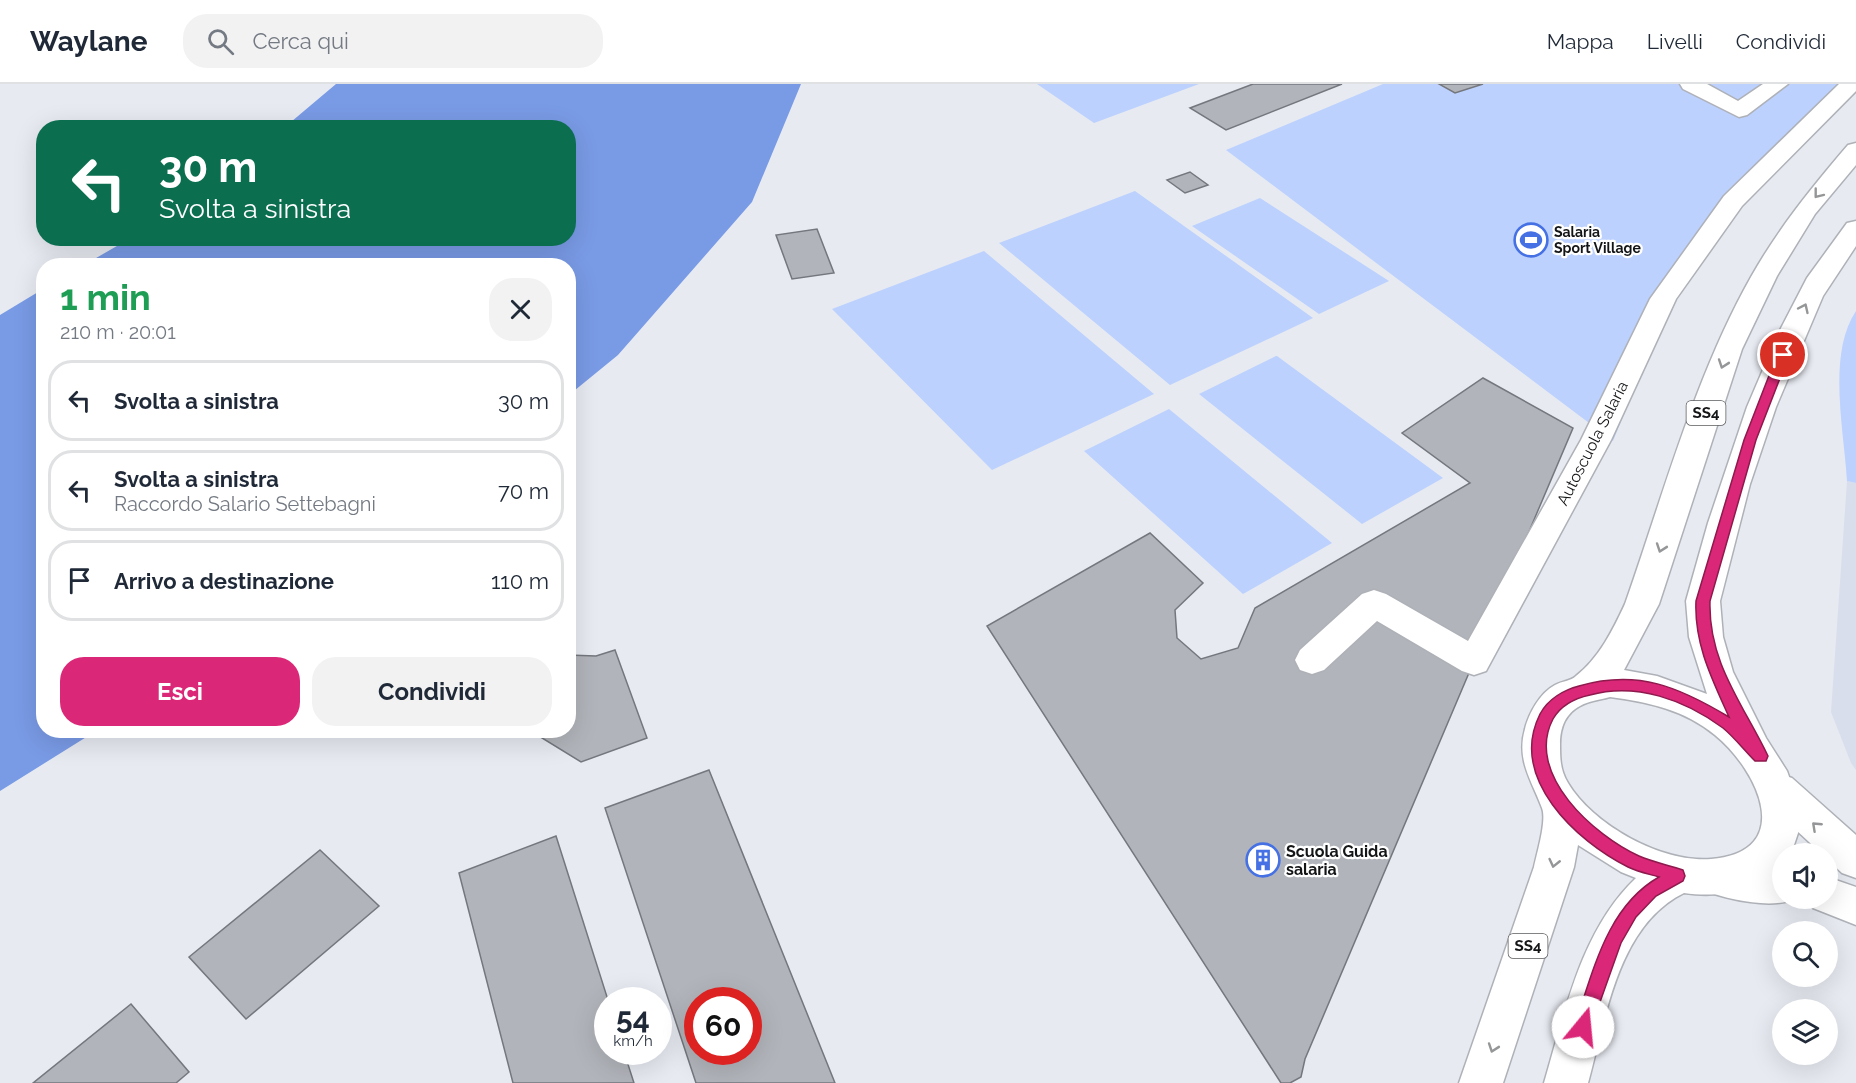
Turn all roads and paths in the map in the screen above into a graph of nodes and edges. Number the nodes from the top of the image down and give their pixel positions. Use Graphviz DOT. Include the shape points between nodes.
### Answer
graph roads {
  1 [pos="1691,84"];
  2 [pos="1777,84"];
  3 [pos="1851,84"];
  4 [pos="1856,150"];
  5 [pos="1856,228"];
  6 [pos="1312,660"];
  7 [pos="1585,690"];
  8 [pos="1760,756"];
  9 [pos="1779,790"];
  10 [pos="1562,805"];
  11 [pos="1856,860"];
  12 [pos="1677,876"];
  13 [pos="1719,878"];
  14 [pos="1772,885"];
  15 [pos="1838,900"];
  16 [pos="1856,906"];
  17 [pos="1481,1083"];
  18 [pos="1566,1083"];
  1 -- 2 [label="main road" via="1739,110"];
  3 -- 6 [label="main road, Autoscuola Salaria" via="1733,201 1663,299 1596,440 1474,661 1374,603"];
  4 -- 7 [label="main road, SS4, one-way" via="1805,211 1764,276 1728,349 1642,604 1616,657"];
  8 -- 5 [label="main road, one-way" via="1736,716 1708,653 1703,601 1750,440 1774,376 1811,294"];
  7 -- 8 [label="main road" via="1610,684 1648,687 1691,702 1729,724"];
  7 -- 10 [label="main road" via="1567,695 1547,716 1539,745 1545,776"];
  8 -- 9 [label="main road"];
  11 -- 9 [label="main road, one-way"];
  9 -- 13 [label="main road" via="1783,823 1772,851 1748,870"];
  10 -- 12 [label="main road" via="1591,835 1634,862"];
  10 -- 17 [label="main road, SS4, one-way" via="1554,867"];
  12 -- 13 [label="main road"];
  12 -- 18 [label="main road" via="1650,891 1630,912 1613,939"];
  13 -- 14 [label="main road"];
  15 -- 16 [label="main road"];
}
